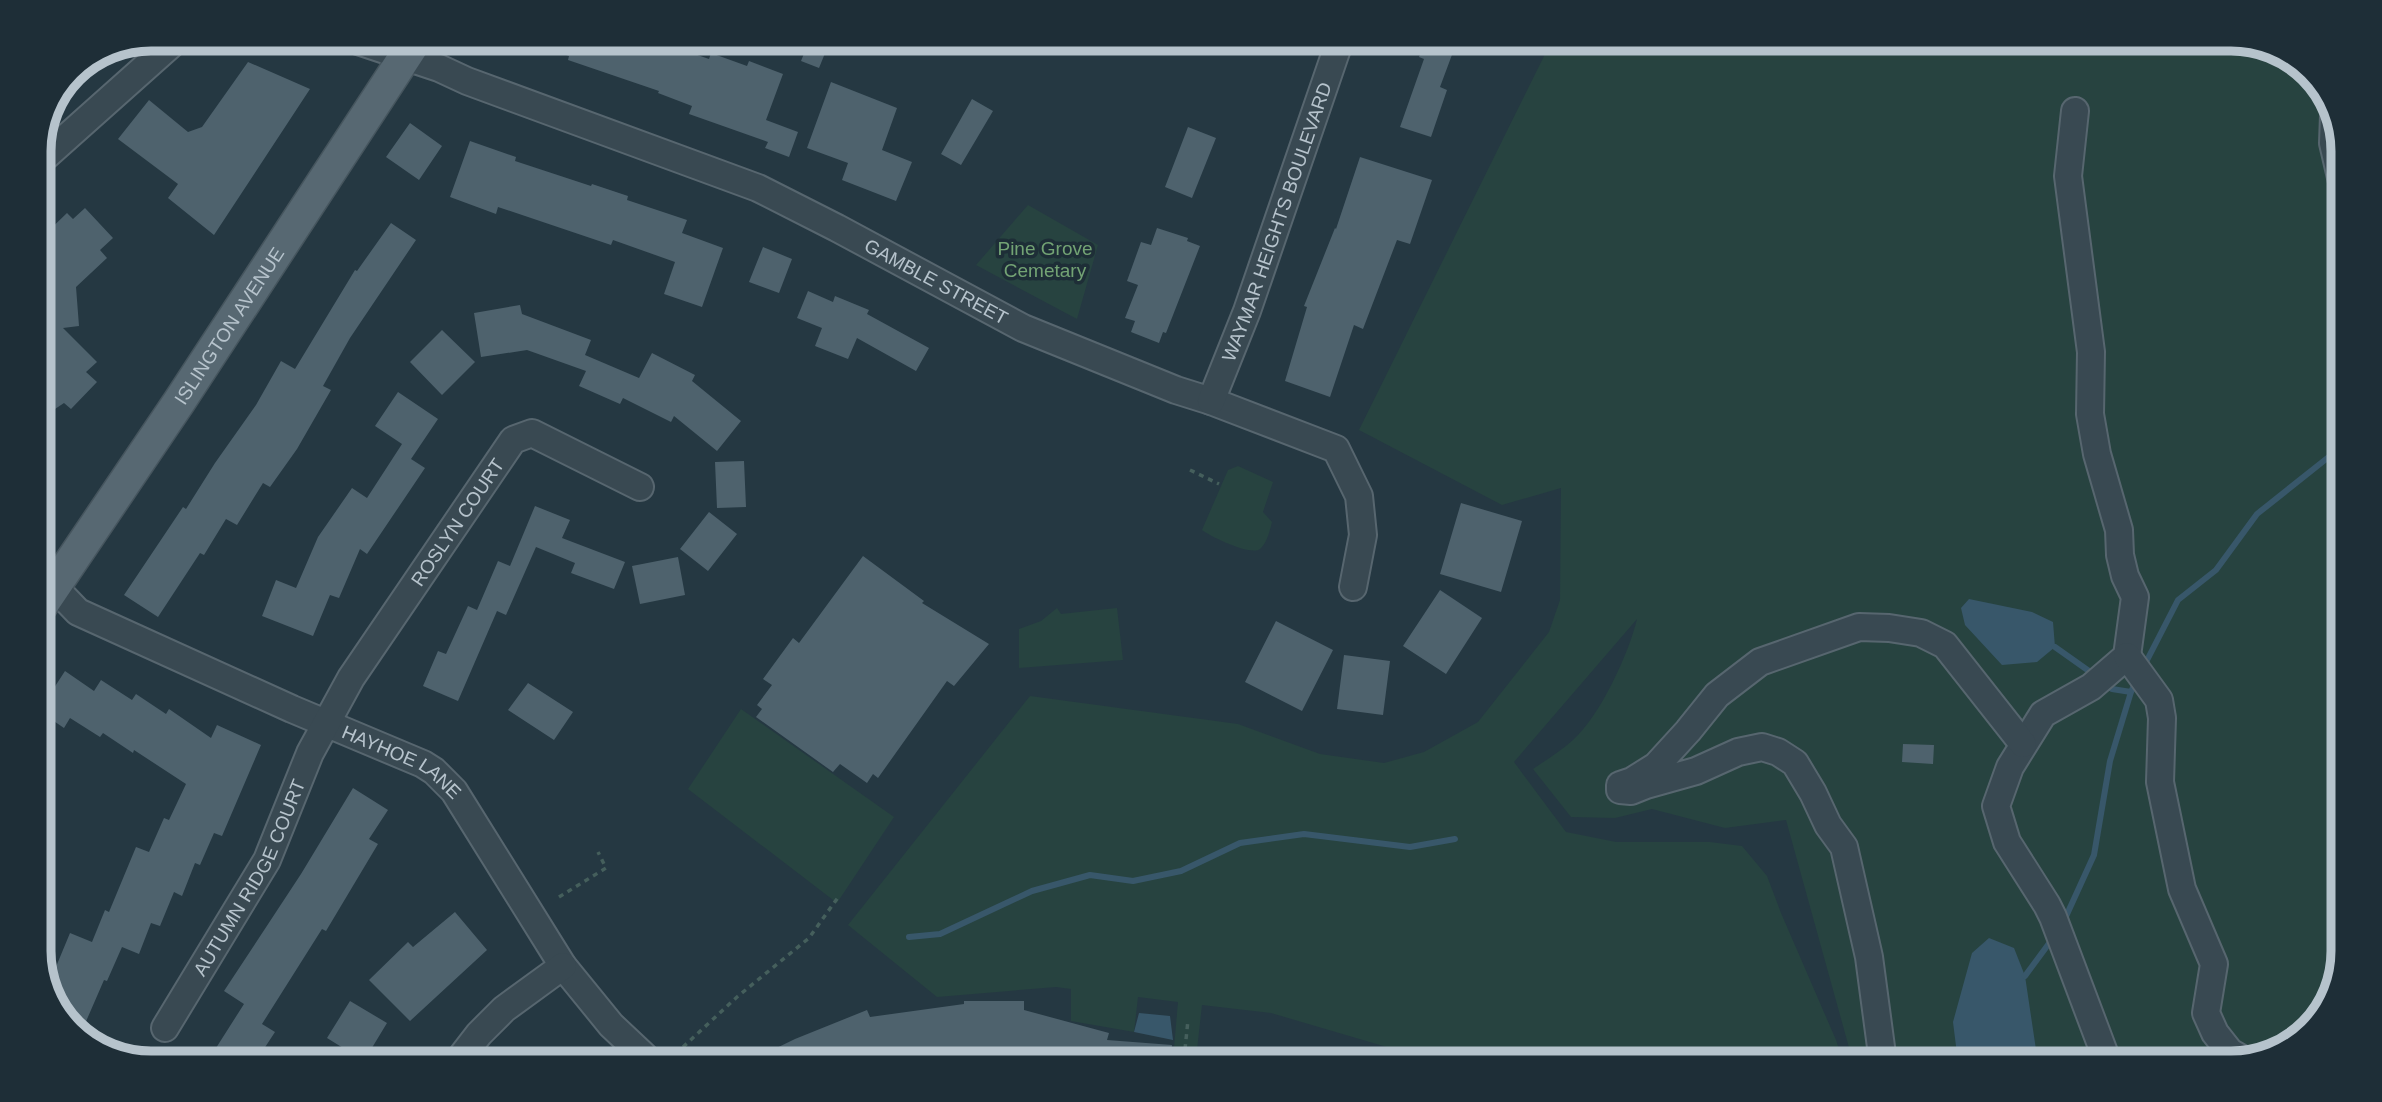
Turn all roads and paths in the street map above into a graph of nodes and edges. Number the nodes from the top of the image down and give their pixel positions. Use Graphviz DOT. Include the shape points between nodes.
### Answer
graph roads {
  1 [pos="164,51"];
  2 [pos="408,51"];
  3 [pos="414,51"];
  4 [pos="1336,51"];
  5 [pos="2075,111"];
  6 [pos="51,151"];
  7 [pos="1211,401"];
  8 [pos="1190,470"];
  9 [pos="1219,484"];
  10 [pos="640,486"];
  11 [pos="1353,587"];
  12 [pos="51,591"];
  13 [pos="51,600"];
  14 [pos="2121,671"];
  15 [pos="326,722"];
  16 [pos="2024,744"];
  17 [pos="598,852"];
  18 [pos="839,896"];
  19 [pos="559,897"];
  20 [pos="563,966"];
  21 [pos="1188,1020"];
  22 [pos="165,1028"];
  23 [pos="683,1047"];
  24 [pos="466,1051"];
  25 [pos="639,1051"];
  26 [pos="1185,1051"];
  27 [pos="1882,1051"];
  28 [pos="2104,1051"];
  29 [pos="2229,1051"];
  1 -- 6 [label="street"];
  2 -- 12 [label="main road, ISLINGTON AVENUE"];
  3 -- 7 [label="street, GAMBLE STREET" via="467,81 758,188 1023,328"];
  4 -- 7 [label="street, WAYMAR HEIGHTS BOULEVARD" via="1247,311"];
  5 -- 14 [label="street" via="2068,176 2091,352 2091,414 2097,454 2119,530 2125,576 2135,597"];
  7 -- 11 [label="street, GAMBLE STREET" via="1336,449 1359,496 1363,535"];
  8 -- 9 [label="path"];
  10 -- 15 [label="street, ROSLYN COURT" via="532,433 513,440"];
  13 -- 15 [label="street, HAYHOE LANE"];
  14 -- 16 [label="street" via="2043,714"];
  14 -- 29 [label="street" via="2159,700 2160,782 2182,889 2214,964 2206,1013"];
  15 -- 20 [label="street, HAYHOE LANE" via="423,764 444,780"];
  15 -- 22 [label="street, AUTUMN RIDGE COURT" via="267,860"];
  16 -- 27 [label="street" via="1945,645 1921,634 1859,627 1760,662 1717,695 1656,766 1620,786 1620,790 1631,792 1696,771 1738,751 1762,747 1795,763 1844,847 1869,957"];
  16 -- 28 [label="street" via="1996,806 2007,842 2048,905"];
  17 -- 19 [label="path" via="606,868"];
  18 -- 23 [label="path" via="809,938"];
  20 -- 24 [label="street" via="504,1009"];
  20 -- 25 [label="street, HAYHOE LANE"];
  21 -- 26 [label="path"];
}
